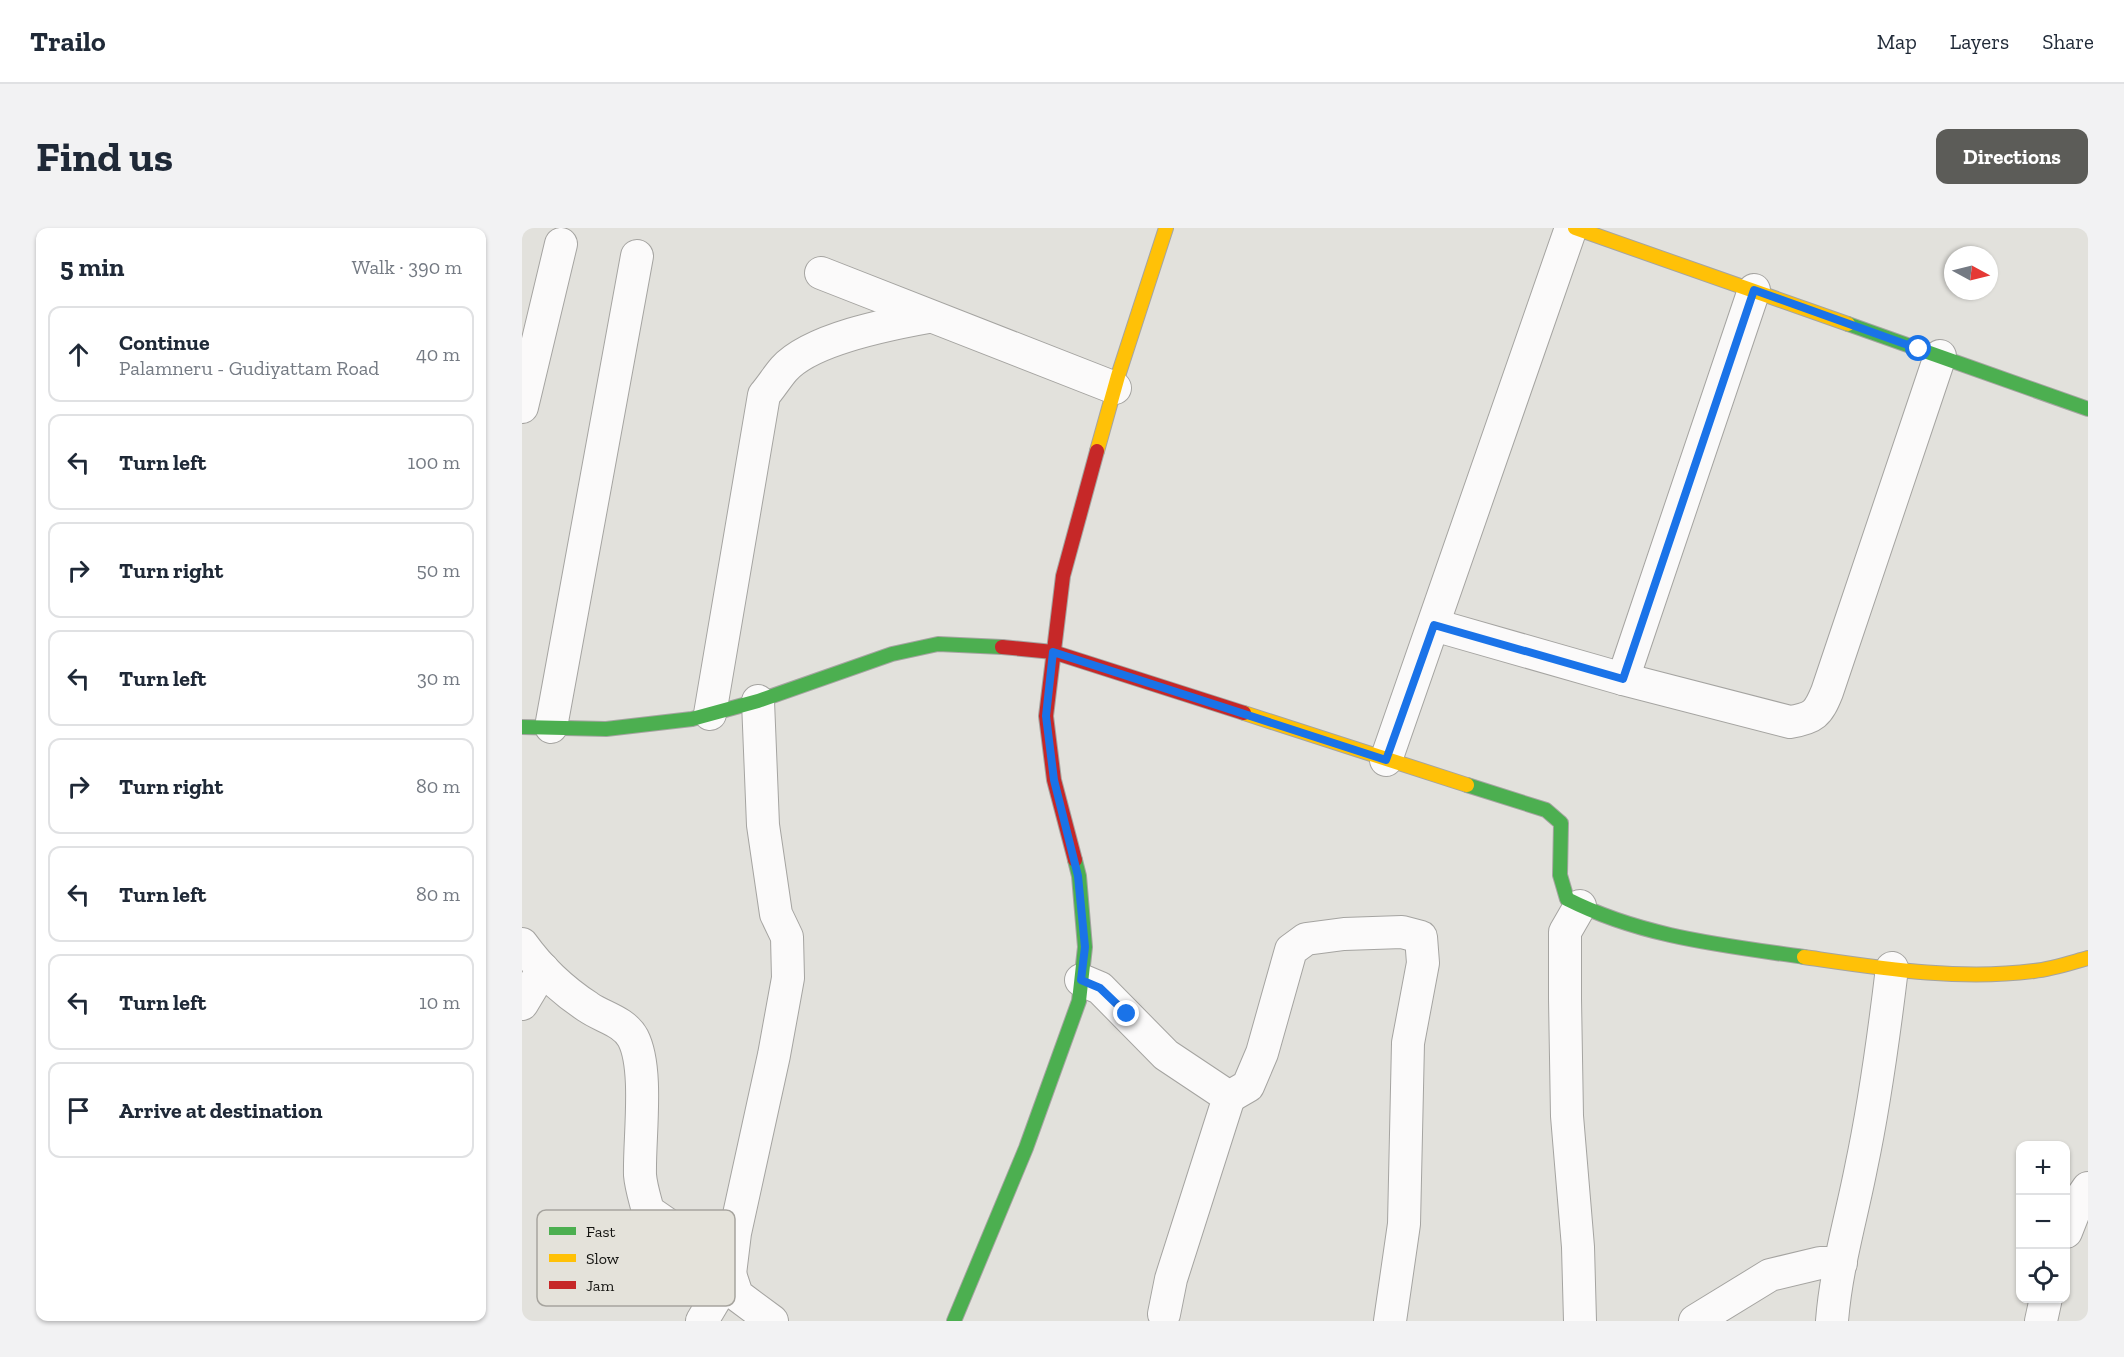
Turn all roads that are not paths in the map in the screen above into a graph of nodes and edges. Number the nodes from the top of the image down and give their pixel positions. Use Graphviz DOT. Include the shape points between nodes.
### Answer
graph roads {
  1 [pos="1166,228"];
  2 [pos="1573,228"];
  3 [pos="561,244"];
  4 [pos="638,256"];
  5 [pos="821,273"];
  6 [pos="1754,290"];
  7 [pos="928,317"];
  8 [pos="1940,356"];
  9 [pos="1115,388"];
  10 [pos="522,407"];
  11 [pos="2088,409"];
  12 [pos="1434,625"];
  13 [pos="1053,652"];
  14 [pos="1623,679"];
  15 [pos="758,701"];
  16 [pos="710,714"];
  17 [pos="536,727"];
  18 [pos="1386,760"];
  19 [pos="1580,906"];
  20 [pos="522,944"];
  21 [pos="2088,958"];
  22 [pos="1892,968"];
  23 [pos="543,969"];
  24 [pos="1081,980"];
  25 [pos="522,1004"];
  26 [pos="1229,1097"];
  27 [pos="2088,1188"];
  28 [pos="648,1210"];
  29 [pos="2070,1222"];
  30 [pos="735,1233"];
  31 [pos="1841,1263"];
  32 [pos="735,1289"];
  33 [pos="2045,1303"];
  34 [pos="711,1306"];
  35 [pos="1164,1314"];
  36 [pos="702,1321"];
  37 [pos="772,1321"];
  38 [pos="954,1321"];
  39 [pos="1390,1321"];
  40 [pos="1580,1321"];
  41 [pos="1695,1321"];
  42 [pos="1832,1321"];
  43 [pos="2041,1321"];
  1 -- 9 [label="street"];
  2 -- 6 [label="street"];
  2 -- 12 [label="street"];
  3 -- 10 [label="street"];
  4 -- 17 [label="street"];
  5 -- 7 [label="street"];
  6 -- 8 [label="street"];
  6 -- 14 [label="street"];
  7 -- 9 [label="street"];
  7 -- 16 [label="street" via="855,333 809,353 785,367 764,395"];
  8 -- 11 [label="street"];
  8 -- 14 [label="street" via="1820,709 1809,719 1790,722"];
  9 -- 13 [label="street" via="1063,576"];
  12 -- 14 [label="street"];
  12 -- 18 [label="street"];
  13 -- 15 [label="street" via="938,644 892,654"];
  13 -- 18 [label="street"];
  13 -- 24 [label="street" via="1046,716 1054,780 1078,876 1085,947"];
  15 -- 16 [label="street"];
  15 -- 30 [label="street" via="763,825 776,914 788,937 788,978"];
  16 -- 17 [label="street" via="606,729"];
  18 -- 19 [label="street" via="1546,810 1562,823 1560,875 1567,899"];
  19 -- 22 [label="street" via="1596,916 1649,933"];
  19 -- 40 [label="street" via="1565,932 1567,1116"];
  20 -- 23 [label="street"];
  21 -- 22 [label="street" via="2028,972 1957,974"];
  22 -- 31 [label="street" via="1864,1154"];
  23 -- 25 [label="street"];
  23 -- 28 [label="street" via="590,1009 617,1022 633,1036 639,1059 640,1177"];
  24 -- 26 [label="street" via="1100,988 1166,1055"];
  24 -- 38 [label="street" via="1079,1001 1030,1138"];
  26 -- 35 [label="street" via="1171,1279"];
  26 -- 39 [label="street" via="1248,1086 1262,1053 1292,950 1306,939 1344,934 1402,932 1421,937 1423,963 1408,1043 1404,1224"];
  27 -- 29 [label="street"];
  31 -- 41 [label="street" via="1820,1263 1770,1275"];
  31 -- 42 [label="street"];
  32 -- 37 [label="street" via="737,1295"];
  33 -- 43 [label="street"];
  34 -- 36 [label="street"];
}
